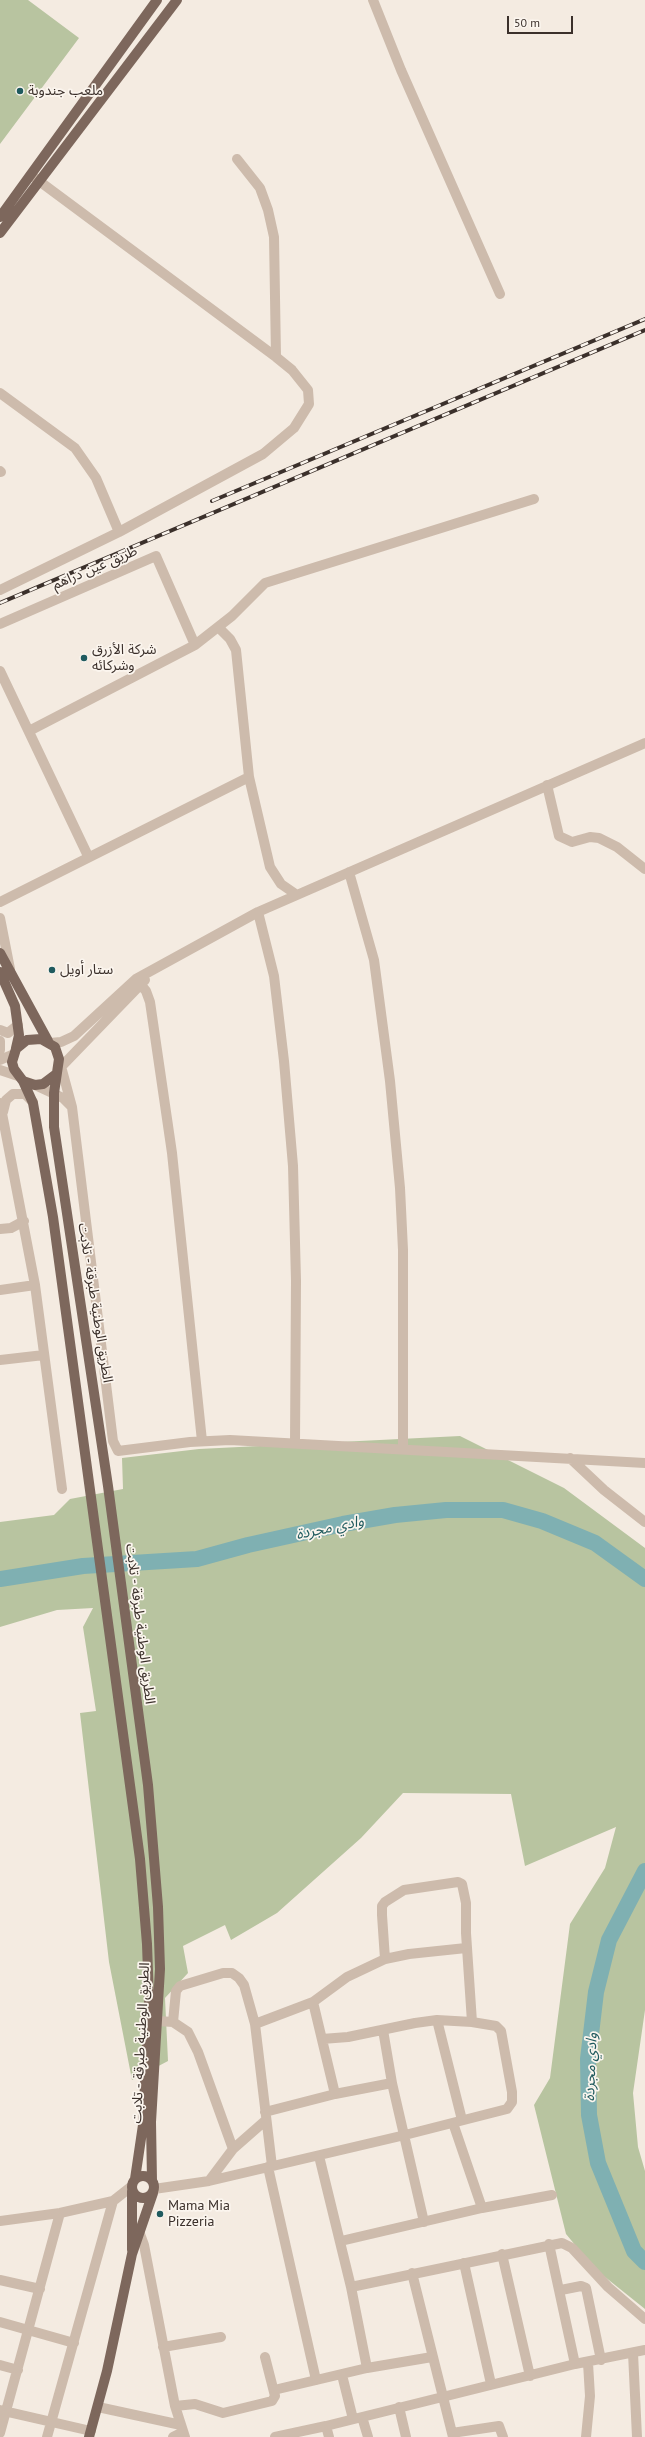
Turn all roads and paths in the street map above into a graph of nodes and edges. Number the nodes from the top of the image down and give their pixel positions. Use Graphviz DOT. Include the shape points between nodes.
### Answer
graph roads {
  1 [pos="157,0"];
  2 [pos="177,0"];
  3 [pos="373,0"];
  4 [pos="136,28"];
  5 [pos="147,38"];
  6 [pos="75,114"];
  7 [pos="84,121"];
  8 [pos="237,159"];
  9 [pos="35,179"];
  10 [pos="0,217"];
  11 [pos="0,233"];
  12 [pos="500,294"];
  13 [pos="276,356"];
  14 [pos="0,394"];
  15 [pos="534,499"];
  16 [pos="119,532"];
  17 [pos="0,590"];
  18 [pos="0,624"];
  19 [pos="218,627"];
  20 [pos="195,645"];
  21 [pos="0,671"];
  22 [pos="29,731"];
  23 [pos="645,743"];
  24 [pos="249,777"];
  25 [pos="547,785"];
  26 [pos="88,856"];
  27 [pos="645,869"];
  28 [pos="349,872"];
  29 [pos="297,895"];
  30 [pos="0,902"];
  31 [pos="258,912"];
  32 [pos="0,918"];
  33 [pos="0,953"];
  34 [pos="10,969"];
  35 [pos="0,972"];
  36 [pos="138,982"];
  37 [pos="18,1025"];
  38 [pos="0,1030"];
  39 [pos="0,1041"];
  40 [pos="49,1042"];
  41 [pos="0,1050"];
  42 [pos="15,1051"];
  43 [pos="0,1060"];
  44 [pos="59,1068"];
  45 [pos="0,1070"];
  46 [pos="20,1079"];
  47 [pos="35,1085"];
  48 [pos="54,1093"];
  49 [pos="33,1102"];
  50 [pos="0,1103"];
  51 [pos="72,1107"];
  52 [pos="3,1116"];
  53 [pos="3,1145"];
  54 [pos="24,1221"];
  55 [pos="0,1229"];
  56 [pos="35,1285"];
  57 [pos="0,1290"];
  58 [pos="44,1355"];
  59 [pos="0,1360"];
  60 [pos="202,1441"];
  61 [pos="295,1443"];
  62 [pos="403,1448"];
  63 [pos="570,1458"];
  64 [pos="645,1463"];
  65 [pos="62,1489"];
  66 [pos="645,1522"];
  67 [pos="466,1948"];
  68 [pos="385,1959"];
  69 [pos="313,2002"];
  70 [pos="437,2020"];
  71 [pos="158,2021"];
  72 [pos="173,2022"];
  73 [pos="472,2022"];
  74 [pos="255,2024"];
  75 [pos="383,2030"];
  76 [pos="322,2039"];
  77 [pos="392,2084"];
  78 [pos="335,2094"];
  79 [pos="266,2116"];
  80 [pos="458,2121"];
  81 [pos="405,2135"];
  82 [pos="233,2149"];
  83 [pos="320,2156"];
  84 [pos="270,2166"];
  85 [pos="209,2181"];
  86 [pos="133,2185"];
  87 [pos="153,2187"];
  88 [pos="552,2195"];
  89 [pos="113,2201"];
  90 [pos="482,2208"];
  91 [pos="60,2213"];
  92 [pos="0,2221"];
  93 [pos="424,2222"];
  94 [pos="135,2233"];
  95 [pos="340,2242"];
  96 [pos="549,2244"];
  97 [pos="502,2254"];
  98 [pos="464,2263"];
  99 [pos="412,2273"];
  100 [pos="0,2280"];
  101 [pos="351,2287"];
  102 [pos="40,2289"];
  103 [pos="560,2290"];
  104 [pos="645,2319"];
  105 [pos="0,2322"];
  106 [pos="29,2329"];
  107 [pos="221,2337"];
  108 [pos="74,2343"];
  109 [pos="163,2347"];
  110 [pos="645,2350"];
  111 [pos="633,2353"];
  112 [pos="265,2357"];
  113 [pos="432,2357"];
  114 [pos="601,2360"];
  115 [pos="588,2363"];
  116 [pos="575,2364"];
  117 [pos="0,2365"];
  118 [pos="367,2368"];
  119 [pos="18,2370"];
  120 [pos="342,2375"];
  121 [pos="530,2376"];
  122 [pos="316,2380"];
  123 [pos="491,2384"];
  124 [pos="274,2390"];
  125 [pos="442,2396"];
  126 [pos="175,2406"];
  127 [pos="98,2407"];
  128 [pos="399,2407"];
  129 [pos="4,2411"];
  130 [pos="358,2418"];
  131 [pos="52,2420"];
  132 [pos="326,2426"];
  133 [pos="183,2431"];
  134 [pos="0,2433"];
  135 [pos="90,2434"];
  136 [pos="452,2435"];
  137 [pos="289,2436"];
  138 [pos="47,2437"];
  139 [pos="173,2437"];
  140 [pos="274,2437"];
  141 [pos="329,2437"];
  142 [pos="368,2437"];
  143 [pos="406,2437"];
  144 [pos="503,2437"];
  145 [pos="586,2437"];
  146 [pos="637,2437"];
  1 -- 4 [label="main road"];
  2 -- 5 [label="main road"];
  3 -- 12 [label="street" via="401,70"];
  4 -- 5 [label="main road"];
  4 -- 6 [label="main road"];
  5 -- 7 [label="main road"];
  6 -- 7 [label="main road"];
  6 -- 9 [label="main road"];
  7 -- 9 [label="main road"];
  8 -- 13 [label="street" via="260,188 273,229"];
  9 -- 10 [label="main road"];
  9 -- 11 [label="main road"];
  9 -- 13 [label="street, طريق عين دراهم"];
  13 -- 16 [label="street, طريق عين دراهم" via="292,370 308,390 309,404 294,428 263,454"];
  14 -- 16 [label="street" via="75,448 96,478"];
  15 -- 19 [label="street" via="270,581"];
  16 -- 17 [label="street, طريق عين دراهم"];
  18 -- 20 [label="street, طريق عين دراهم" via="156,556"];
  19 -- 20 [label="street"];
  19 -- 24 [label="street" via="230,639 236,650"];
  20 -- 22 [label="street"];
  21 -- 22 [label="street"];
  22 -- 26 [label="street"];
  23 -- 25 [label="street"];
  24 -- 26 [label="street"];
  24 -- 29 [label="street" via="270,867 281,884"];
  25 -- 27 [label="street" via="559,836 572,842 590,837 599,838 616,847"];
  25 -- 28 [label="street"];
  26 -- 30 [label="street"];
  28 -- 29 [label="street"];
  28 -- 62 [label="street" via="374,960 390,1081 403,1250"];
  29 -- 31 [label="street"];
  31 -- 36 [label="street" via="156,968"];
  31 -- 61 [label="street" via="274,976 292,1151 296,1234"];
  32 -- 34 [label="street"];
  33 -- 34 [label="main road"];
  34 -- 40 [label="main road" via="26,1004"];
  35 -- 37 [label="main road" via="15,1006"];
  36 -- 40 [label="street" via="74,1036 61,1042"];
  36 -- 44 [label="street"];
  36 -- 60 [label="street" via="146,990 150,1002 172,1153"];
  37 -- 38 [label="street" via="8,1033"];
  37 -- 42 [label="main road"];
  39 -- 41 [label="street"];
  40 -- 42 [label="main road" via="34,1038 27,1040"];
  40 -- 44 [label="main road" via="55,1047"];
  42 -- 43 [label="street"];
  42 -- 46 [label="main road" via="12,1062"];
  44 -- 47 [label="main road" via="43,1084"];
  44 -- 48 [label="main road, الطريق الوطنية طبرقة - تلابت"];
  44 -- 51 [label="street"];
  45 -- 46 [label="street"];
  46 -- 47 [label="main road"];
  46 -- 49 [label="main road, الطريق الوطنية طبرقة - تلابت"];
  47 -- 48 [label="street"];
  48 -- 51 [label="street"];
  48 -- 71 [label="main road, الطريق الوطنية طبرقة - تلابت" via="54,1127 108,1486 153,1829 158,1907"];
  49 -- 52 [label="street" via="24,1094 13,1094 6,1100"];
  49 -- 86 [label="main road, الطريق الوطنية طبرقة - تلابت" via="70,1334 110,1650 140,1859 149,2000 143,2125"];
  50 -- 52 [label="street"];
  51 -- 60 [label="street" via="116,1449 121,1452"];
  52 -- 53 [label="street"];
  53 -- 54 [label="street"];
  54 -- 55 [label="street" via="11,1228"];
  54 -- 56 [label="street"];
  56 -- 57 [label="street"];
  56 -- 58 [label="street"];
  58 -- 59 [label="street"];
  58 -- 65 [label="street"];
  60 -- 61 [label="street"];
  61 -- 62 [label="street"];
  62 -- 63 [label="street"];
  63 -- 64 [label="street"];
  63 -- 66 [label="street" via="604,1490"];
  67 -- 68 [label="street"];
  67 -- 68 [label="street" via="466,1903 462,1884 458,1882 427,1886 404,1890 391,1896 382,1906"];
  67 -- 73 [label="street"];
  68 -- 69 [label="street" via="347,1977"];
  69 -- 74 [label="street"];
  69 -- 76 [label="street"];
  70 -- 73 [label="street"];
  70 -- 75 [label="street" via="415,2022"];
  70 -- 80 [label="street"];
  71 -- 72 [label="street"];
  71 -- 87 [label="main road, الطريق الوطنية طبرقة - تلابت" via="151,2122"];
  72 -- 74 [label="street" via="176,1991 180,1986 223,1973 232,1973 244,1985"];
  72 -- 82 [label="street" via="188,2032 198,2052"];
  73 -- 80 [label="street" via="496,2026 501,2031 512,2102 507,2108"];
  74 -- 79 [label="street"];
  75 -- 76 [label="street"];
  75 -- 77 [label="street"];
  76 -- 78 [label="street"];
  77 -- 78 [label="street"];
  77 -- 81 [label="street"];
  78 -- 79 [label="street"];
  79 -- 82 [label="street"];
  79 -- 84 [label="street"];
  80 -- 81 [label="street"];
  80 -- 90 [label="street"];
  81 -- 83 [label="street"];
  81 -- 93 [label="street"];
  82 -- 85 [label="street"];
  83 -- 84 [label="street"];
  83 -- 95 [label="street"];
  84 -- 85 [label="street"];
  84 -- 122 [label="street"];
  85 -- 87 [label="street"];
  86 -- 87 [label="main road" via="142,2176"];
  86 -- 87 [label="main road" via="140,2198 148,2198"];
  86 -- 89 [label="street"];
  86 -- 94 [label="main road, الطريق الوطنية طبرقة - تلابت"];
  87 -- 94 [label="main road, الطريق الوطنية طبرقة - تلابت"];
  88 -- 90 [label="street"];
  89 -- 91 [label="street"];
  89 -- 108 [label="street"];
  90 -- 93 [label="street"];
  91 -- 92 [label="street"];
  91 -- 102 [label="street"];
  93 -- 95 [label="street"];
  94 -- 109 [label="street" via="144,2245"];
  94 -- 127 [label="main road, الطريق الوطنية طبرقة - تلابت"];
  95 -- 101 [label="street"];
  96 -- 97 [label="street"];
  96 -- 103 [label="street"];
  96 -- 104 [label="street" via="562,2243 572,2248 608,2287"];
  97 -- 98 [label="street"];
  97 -- 121 [label="street"];
  98 -- 99 [label="street"];
  98 -- 123 [label="street"];
  99 -- 101 [label="street"];
  99 -- 113 [label="street"];
  100 -- 102 [label="street"];
  101 -- 118 [label="street"];
  102 -- 106 [label="street"];
  103 -- 114 [label="street" via="581,2286 586,2288"];
  103 -- 116 [label="street"];
  105 -- 106 [label="street"];
  106 -- 108 [label="street"];
  106 -- 119 [label="street"];
  107 -- 109 [label="street"];
  108 -- 131 [label="street"];
  109 -- 126 [label="street"];
  110 -- 111 [label="street"];
  111 -- 114 [label="street"];
  111 -- 146 [label="street"];
  112 -- 124 [label="street"];
  113 -- 118 [label="street"];
  113 -- 125 [label="street"];
  114 -- 115 [label="street"];
  115 -- 116 [label="street"];
  115 -- 145 [label="street" via="590,2396"];
  116 -- 121 [label="street"];
  117 -- 119 [label="street"];
  118 -- 120 [label="street"];
  119 -- 129 [label="street"];
  120 -- 122 [label="street"];
  120 -- 130 [label="street"];
  121 -- 123 [label="street"];
  122 -- 124 [label="street"];
  123 -- 125 [label="street"];
  124 -- 126 [label="street" via="274,2400 268,2404 223,2413 195,2404"];
  125 -- 128 [label="street"];
  125 -- 136 [label="street"];
  126 -- 133 [label="street"];
  127 -- 133 [label="street"];
  127 -- 135 [label="main road, الطريق الوطنية طبرقة - تلابت"];
  128 -- 130 [label="street"];
  128 -- 143 [label="street"];
  129 -- 131 [label="street"];
  129 -- 134 [label="street"];
  130 -- 132 [label="street"];
  130 -- 142 [label="street"];
  131 -- 135 [label="street"];
  131 -- 138 [label="street"];
  132 -- 137 [label="street"];
  132 -- 141 [label="street"];
  133 -- 139 [label="street"];
  136 -- 144 [label="street" via="499,2426"];
  137 -- 140 [label="street"];
}
